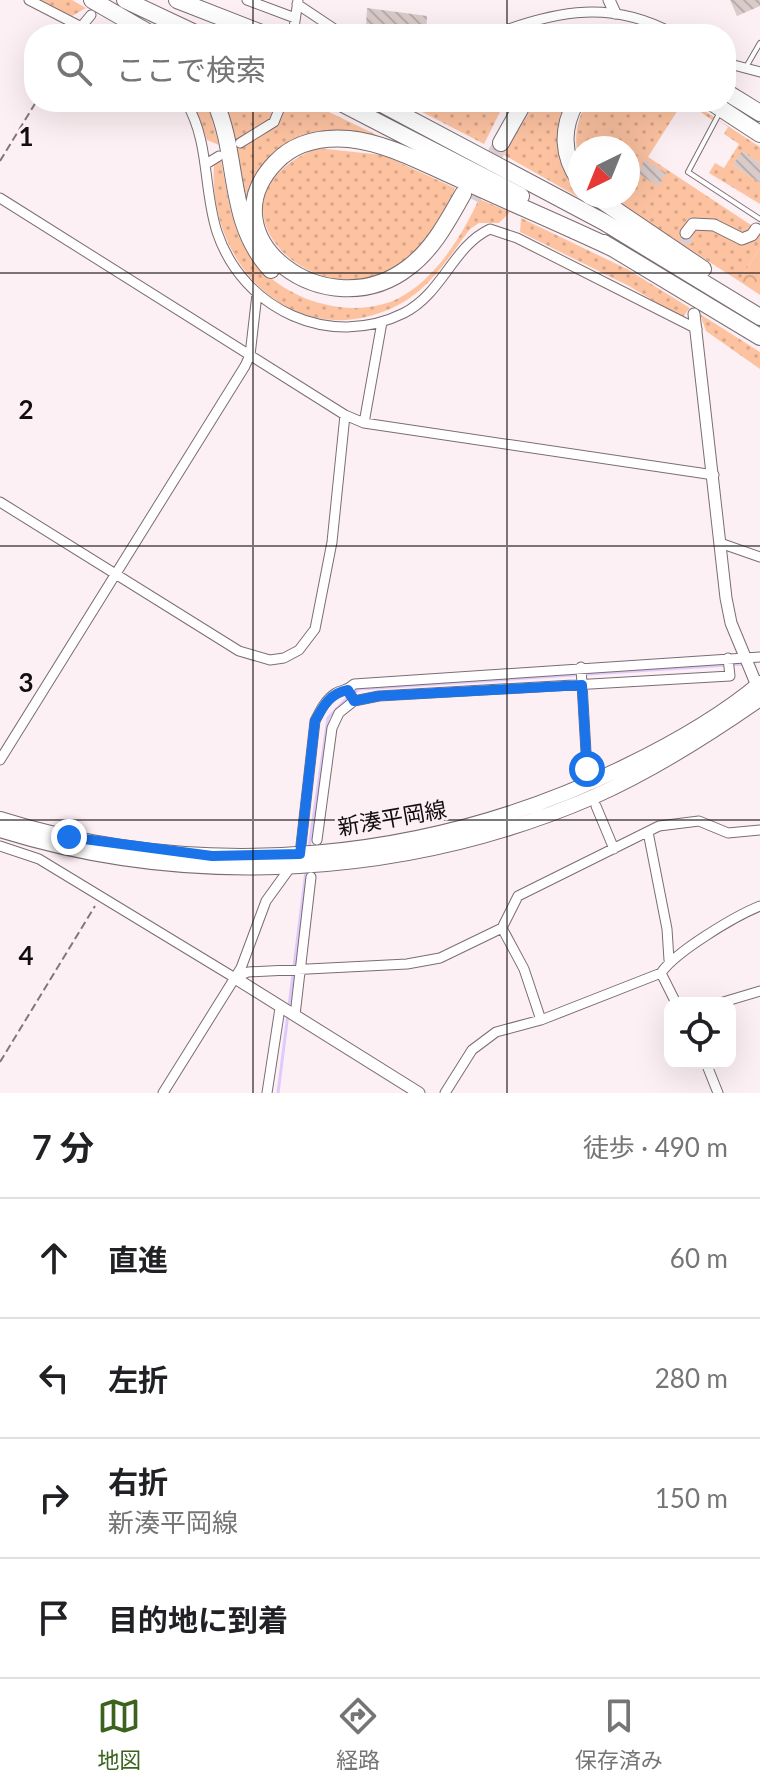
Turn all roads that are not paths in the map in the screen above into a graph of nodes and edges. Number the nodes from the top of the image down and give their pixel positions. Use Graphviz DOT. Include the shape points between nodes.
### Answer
graph roads {
  1 [pos="29,0"];
  2 [pos="125,0"];
  3 [pos="166,0"];
  4 [pos="177,0"];
  5 [pos="247,0"];
  6 [pos="609,0"];
  7 [pos="298,2"];
  8 [pos="92,8"];
  9 [pos="615,13"];
  10 [pos="75,24"];
  11 [pos="128,24"];
  12 [pos="176,24"];
  13 [pos="217,24"];
  14 [pos="238,24"];
  15 [pos="328,24"];
  16 [pos="521,24"];
  17 [pos="654,24"];
  18 [pos="760,43"];
  19 [pos="736,65"];
  20 [pos="746,67"];
  21 [pos="760,72"];
  22 [pos="736,105"];
  23 [pos="192,112"];
  24 [pos="218,112"];
  25 [pos="278,112"];
  26 [pos="358,112"];
  27 [pos="397,112"];
  28 [pos="509,112"];
  29 [pos="517,112"];
  30 [pos="571,112"];
  31 [pos="717,112"];
  32 [pos="736,112"];
  33 [pos="760,113"];
  34 [pos="760,134"];
  35 [pos="240,143"];
  36 [pos="568,153"];
  37 [pos="219,156"];
  38 [pos="206,164"];
  39 [pos="0,198"];
  40 [pos="613,208"];
  41 [pos="759,223"];
  42 [pos="686,233"];
  43 [pos="612,248"];
  44 [pos="257,294"];
  45 [pos="760,309"];
  46 [pos="694,314"];
  47 [pos="760,317"];
  48 [pos="382,322"];
  49 [pos="697,329"];
  50 [pos="760,337"];
  51 [pos="250,355"];
  52 [pos="345,415"];
  53 [pos="364,423"];
  54 [pos="714,475"];
  55 [pos="0,502"];
  56 [pos="720,543"];
  57 [pos="760,557"];
  58 [pos="114,575"];
  59 [pos="743,655"];
  60 [pos="760,657"];
  61 [pos="728,659"];
  62 [pos="581,667"];
  63 [pos="582,685"];
  64 [pos="348,690"];
  65 [pos="759,691"];
  66 [pos="354,701"];
  67 [pos="0,760"];
  68 [pos="587,769"];
  69 [pos="596,806"];
  70 [pos="0,819"];
  71 [pos="0,830"];
  72 [pos="760,830"];
  73 [pos="648,832"];
  74 [pos="317,840"];
  75 [pos="0,846"];
  76 [pos="614,849"];
  77 [pos="296,860"];
  78 [pos="311,877"];
  79 [pos="760,906"];
  80 [pos="502,928"];
  81 [pos="669,960"];
  82 [pos="300,969"];
  83 [pos="661,973"];
  84 [pos="235,978"];
  85 [pos="760,991"];
  86 [pos="673,997"];
  87 [pos="736,998"];
  88 [pos="280,1008"];
  89 [pos="295,1015"];
  90 [pos="541,1020"];
  91 [pos="708,1069"];
  92 [pos="163,1093"];
  93 [pos="267,1093"];
  94 [pos="419,1093"];
  95 [pos="445,1093"];
  96 [pos="718,1093"];
  1 -- 10 [label="street"];
  2 -- 12 [label="highway"];
  3 -- 13 [label="highway"];
  4 -- 14 [label="highway"];
  5 -- 7 [label="street" via="294,23"];
  6 -- 9 [label="street"];
  7 -- 15 [label="street"];
  8 -- 11 [label="highway"];
  9 -- 16 [label="street" via="547,14"];
  9 -- 17 [label="street"];
  18 -- 20 [label="lane"];
  19 -- 20 [label="street"];
  20 -- 21 [label="street"];
  22 -- 33 [label="highway"];
  23 -- 38 [label="street"];
  24 -- 43 [label="highway" via="246,235 273,271 310,294 367,298 410,279 441,249 468,196 416,261 385,281 357,289 313,284 289,271 262,239 255,213 263,178 280,157 305,143 350,139 397,152"];
  25 -- 35 [label="street" via="274,122"];
  26 -- 43 [label="highway"];
  27 -- 47 [label="highway" via="604,222"];
  28 -- 29 [label="highway" via="497,141"];
  30 -- 36 [label="highway"];
  31 -- 41 [label="lane" via="688,172"];
  32 -- 34 [label="highway"];
  37 -- 38 [label="street"];
  38 -- 44 [label="street" via="217,230 240,277"];
  39 -- 51 [label="street"];
  40 -- 45 [label="highway"];
  41 -- 42 [label="street" via="742,239 703,222"];
  43 -- 50 [label="highway"];
  44 -- 48 [label="street" via="296,319 318,325"];
  44 -- 51 [label="street"];
  46 -- 49 [label="street"];
  48 -- 49 [label="street" via="432,292 471,238 490,229"];
  48 -- 53 [label="street"];
  49 -- 54 [label="street"];
  51 -- 52 [label="street"];
  51 -- 58 [label="street"];
  52 -- 53 [label="street"];
  52 -- 58 [label="street" via="319,615 299,650 270,660 239,651"];
  53 -- 54 [label="street"];
  54 -- 56 [label="street"];
  55 -- 58 [label="street"];
  56 -- 57 [label="street"];
  56 -- 59 [label="street" via="726,598"];
  58 -- 67 [label="street"];
  59 -- 60 [label="street"];
  59 -- 61 [label="street"];
  59 -- 65 [label="street"];
  61 -- 62 [label="street"];
  61 -- 63 [label="street" via="730,676"];
  62 -- 63 [label="street"];
  62 -- 64 [label="street" via="354,684"];
  63 -- 66 [label="street"];
  63 -- 68 [label="street"];
  64 -- 66 [label="street"];
  64 -- 77 [label="street" via="323,705 315,721"];
  65 -- 77 [label="main road, 新湊平岡線" via="667,758 593,797 451,844 372,858"];
  66 -- 74 [label="street" via="339,713 332,728"];
  69 -- 76 [label="street"];
  70 -- 77 [label="main road, 新湊平岡線" via="138,849"];
  71 -- 77 [label="main road, 新湊平岡線" via="84,852 191,866"];
  72 -- 73 [label="street" via="728,833 699,821 682,821"];
  73 -- 76 [label="street"];
  73 -- 81 [label="street"];
  75 -- 84 [label="street" via="39,859"];
  76 -- 80 [label="street" via="518,896"];
  77 -- 84 [label="street" via="266,901"];
  78 -- 82 [label="street"];
  79 -- 81 [label="street"];
  80 -- 82 [label="street" via="440,958"];
  80 -- 90 [label="street" via="524,969"];
  81 -- 83 [label="street"];
  82 -- 84 [label="street" via="248,972"];
  82 -- 89 [label="street"];
  83 -- 86 [label="street"];
  83 -- 90 [label="street"];
  84 -- 88 [label="street"];
  84 -- 92 [label="street"];
  85 -- 87 [label="street"];
  88 -- 89 [label="street"];
  88 -- 93 [label="street"];
  89 -- 94 [label="street"];
  90 -- 95 [label="street" via="482,1040"];
  91 -- 96 [label="street"];
}
